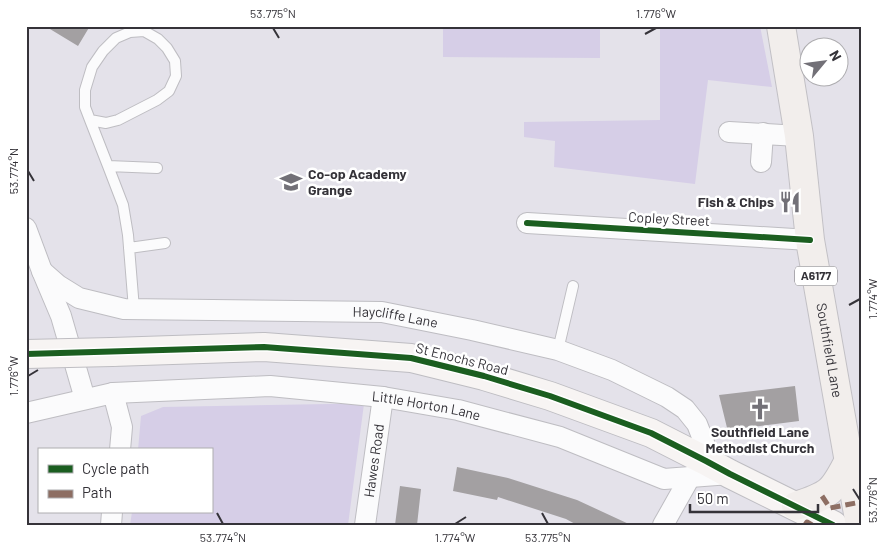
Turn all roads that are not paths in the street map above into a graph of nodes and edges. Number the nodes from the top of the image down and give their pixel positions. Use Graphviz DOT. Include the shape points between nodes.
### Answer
graph roads {
  1 [pos="781,26"];
  2 [pos="90,120"];
  3 [pos="729,132"];
  4 [pos="763,133"];
  5 [pos="799,136"];
  6 [pos="761,162"];
  7 [pos="108,166"];
  8 [pos="157,168"];
  9 [pos="527,223"];
  10 [pos="26,228"];
  11 [pos="810,240"];
  12 [pos="165,244"];
  13 [pos="129,248"];
  14 [pos="42,271"];
  15 [pos="573,286"];
  16 [pos="134,309"];
  17 [pos="558,350"];
  18 [pos="26,354"];
  19 [pos="113,393"];
  20 [pos="383,397"];
  21 [pos="85,399"];
  22 [pos="26,413"];
  23 [pos="120,448"];
  24 [pos="698,469"];
  25 [pos="854,469"];
  26 [pos="792,511"];
  27 [pos="365,525"];
  28 [pos="663,525"];
  29 [pos="833,525"];
  30 [pos="860,525"];
  1 -- 5 [label="main road, Southfield Lane / A6177"];
  2 -- 2 [label="lane" via="85,107 85,90 92,67 103,51 116,38 130,32 144,31 158,39 175,61 176,76 169,91 118,120 106,123"];
  2 -- 7 [label="lane"];
  3 -- 4 [label="street"];
  4 -- 5 [label="street"];
  4 -- 6 [label="street"];
  5 -- 11 [label="main road, Southfield Lane / A6177"];
  7 -- 8 [label="lane"];
  7 -- 13 [label="lane" via="122,205"];
  9 -- 11 [label="street, Copley Street"];
  10 -- 14 [label="street, Haycliffe Lane"];
  11 -- 25 [label="main road, Southfield Lane / A6177"];
  12 -- 13 [label="lane"];
  13 -- 16 [label="lane"];
  14 -- 16 [label="street, Haycliffe Lane" via="79,298"];
  14 -- 21 [label="street, Haycliffe Lane" via="61,316"];
  15 -- 17 [label="lane"];
  16 -- 17 [label="street, Haycliffe Lane" via="382,312"];
  17 -- 24 [label="street, Haycliffe Lane" via="612,370 685,409 697,424 704,442"];
  18 -- 24 [label="street, St Enochs Road, bridge" via="264,347 411,358 550,396 651,433"];
  19 -- 20 [label="street, Little Horton Lane" via="270,386"];
  19 -- 21 [label="street, Little Horton Lane"];
  19 -- 23 [label="street" via="122,427"];
  20 -- 24 [label="street, Little Horton Lane" via="458,410 560,437 664,479"];
  20 -- 27 [label="street, Hawes Road"];
  21 -- 22 [label="street, Little Horton Lane"];
  24 -- 26 [label="street, St Enochs Road" via="730,474"];
  24 -- 28 [label="street"];
  25 -- 26 [label="main road" via="828,493"];
  25 -- 30 [label="main road, Southfield Lane / A6177"];
  26 -- 29 [label="street, St Enochs Road"];
}
